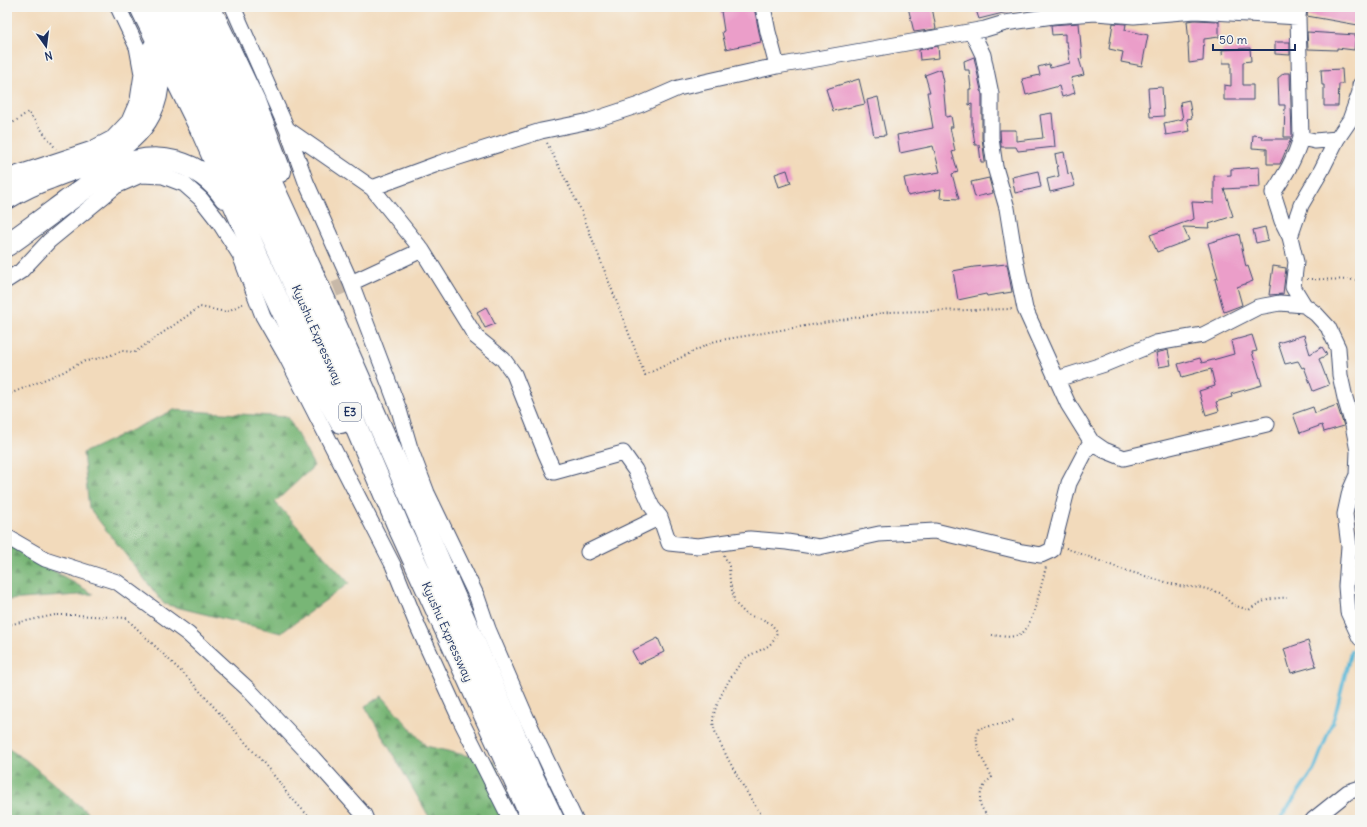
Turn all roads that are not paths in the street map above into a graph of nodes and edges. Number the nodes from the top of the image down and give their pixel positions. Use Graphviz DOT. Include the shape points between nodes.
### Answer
graph roads {
  1 [pos="118,7"];
  2 [pos="132,7"];
  3 [pos="140,7"];
  4 [pos="164,7"];
  5 [pos="187,7"];
  6 [pos="209,7"];
  7 [pos="233,7"];
  8 [pos="763,7"];
  9 [pos="1299,12"];
  10 [pos="972,32"];
  11 [pos="777,66"];
  12 [pos="1360,85"];
  13 [pos="1357,106"];
  14 [pos="287,129"];
  15 [pos="1301,138"];
  16 [pos="1337,139"];
  17 [pos="7,177"];
  18 [pos="372,188"];
  19 [pos="7,198"];
  20 [pos="1290,237"];
  21 [pos="7,245"];
  22 [pos="422,250"];
  23 [pos="258,258"];
  24 [pos="7,280"];
  25 [pos="351,283"];
  26 [pos="1304,305"];
  27 [pos="1057,379"];
  28 [pos="368,396"];
  29 [pos="1267,424"];
  30 [pos="1091,441"];
  31 [pos="660,517"];
  32 [pos="398,525"];
  33 [pos="7,537"];
  34 [pos="588,552"];
  35 [pos="1360,638"];
  36 [pos="1360,788"];
  37 [pos="366,820"];
  38 [pos="511,820"];
  39 [pos="533,820"];
  40 [pos="553,820"];
  41 [pos="575,820"];
  42 [pos="1313,820"];
  1 -- 17 [label="street" via="137,47 142,74 138,100 129,120 113,138 92,149"];
  2 -- 19 [label="highway" via="154,48 158,65 154,105 141,128 123,145 100,159 31,185"];
  3 -- 23 [label="highway" via="203,133"];
  4 -- 32 [label="highway, Kyushu Expressway / E3" via="222,125 298,292"];
  5 -- 28 [label="highway, Kyushu Expressway / E3" via="238,110"];
  6 -- 28 [label="highway" via="255,104 287,189 351,342"];
  7 -- 14 [label="street"];
  8 -- 11 [label="street"];
  9 -- 10 [label="street" via="1195,11 1134,16 1096,13 1004,22"];
  9 -- 15 [label="street"];
  10 -- 11 [label="street"];
  10 -- 27 [label="street" via="983,55 991,94 991,138 995,167 1007,208 1024,309"];
  11 -- 18 [label="street" via="678,88 639,105 590,121 540,131"];
  12 -- 13 [label="street"];
  13 -- 16 [label="street"];
  14 -- 18 [label="street"];
  14 -- 25 [label="street" via="306,182"];
  15 -- 16 [label="street" via="1315,141"];
  15 -- 20 [label="street" via="1297,153 1273,193"];
  16 -- 20 [label="street" via="1301,204"];
  18 -- 22 [label="street"];
  20 -- 26 [label="street" via="1296,262 1294,287"];
  21 -- 23 [label="highway" via="99,178 117,168 131,162 164,159 193,168 219,189"];
  22 -- 25 [label="street"];
  22 -- 31 [label="street" via="476,337 503,359 514,374 554,472 623,453 635,470 652,508"];
  23 -- 32 [label="highway" via="300,349"];
  24 -- 38 [label="street" via="21,271 49,241 116,186 141,175 163,176 184,184 202,198 240,255 263,316 393,565 457,712"];
  25 -- 41 [label="street" via="427,493 477,597 523,710"];
  26 -- 27 [label="street" via="1280,303 1258,307 1203,336 1156,343 1105,364"];
  26 -- 35 [label="street" via="1328,327 1338,348 1340,375 1358,451 1357,474 1345,514 1349,546 1346,586 1348,612"];
  27 -- 30 [label="street" via="1068,404"];
  28 -- 40 [label="highway, Kyushu Expressway / E3"];
  29 -- 30 [label="street" via="1124,458 1104,450"];
  30 -- 31 [label="street" via="1069,483 1050,547 1041,555 935,531 879,534 819,547 750,539 698,546 669,543"];
  31 -- 34 [label="street"];
  32 -- 39 [label="highway, Kyushu Expressway / E3"];
  33 -- 37 [label="street" via="45,559 117,582 188,634 248,689 313,758"];
  36 -- 42 [label="street" via="1348,792"];
}
